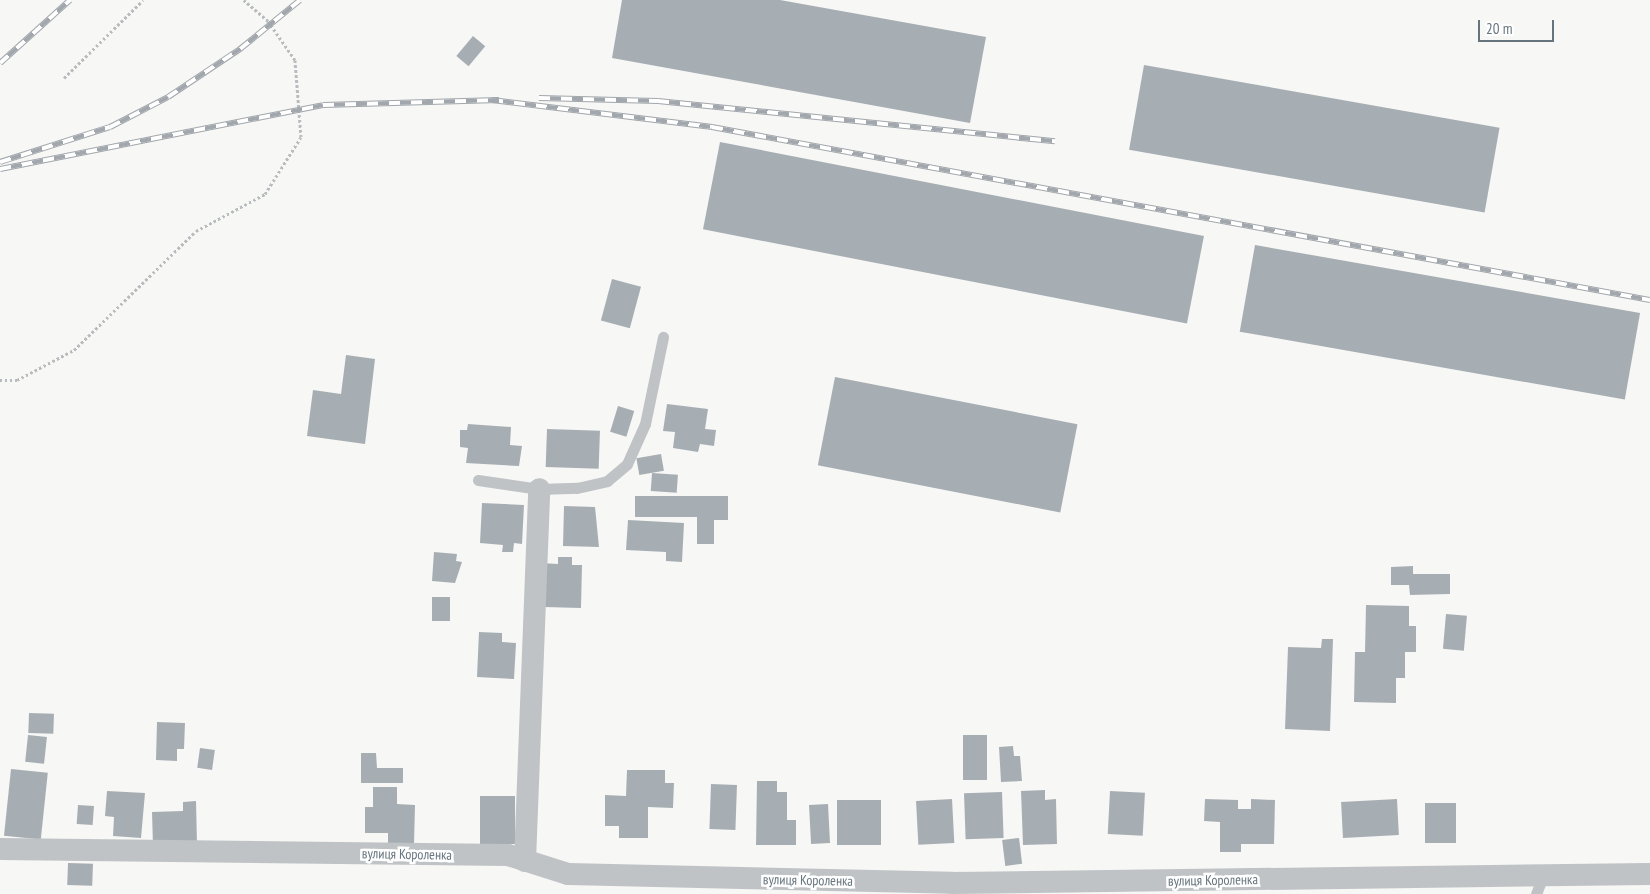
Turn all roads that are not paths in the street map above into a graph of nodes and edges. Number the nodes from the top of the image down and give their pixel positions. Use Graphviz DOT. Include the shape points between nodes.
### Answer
graph roads {
  1 [pos="663,337"];
  2 [pos="478,480"];
  3 [pos="538,489"];
  4 [pos="0,848"];
  5 [pos="525,861"];
  6 [pos="1650,874"];
  7 [pos="1539,885"];
  8 [pos="953,889"];
  1 -- 3 [label="lane" via="645,424 627,464 607,481 577,488"];
  2 -- 3 [label="lane"];
  3 -- 5 [label="street"];
  4 -- 5 [label="street, вулиця Короленка" via="508,855"];
  5 -- 8 [label="street, вулиця Короленка" via="568,874"];
  6 -- 7 [label="street, вулиця Короленка"];
  7 -- 8 [label="street, вулиця Короленка"];
}
